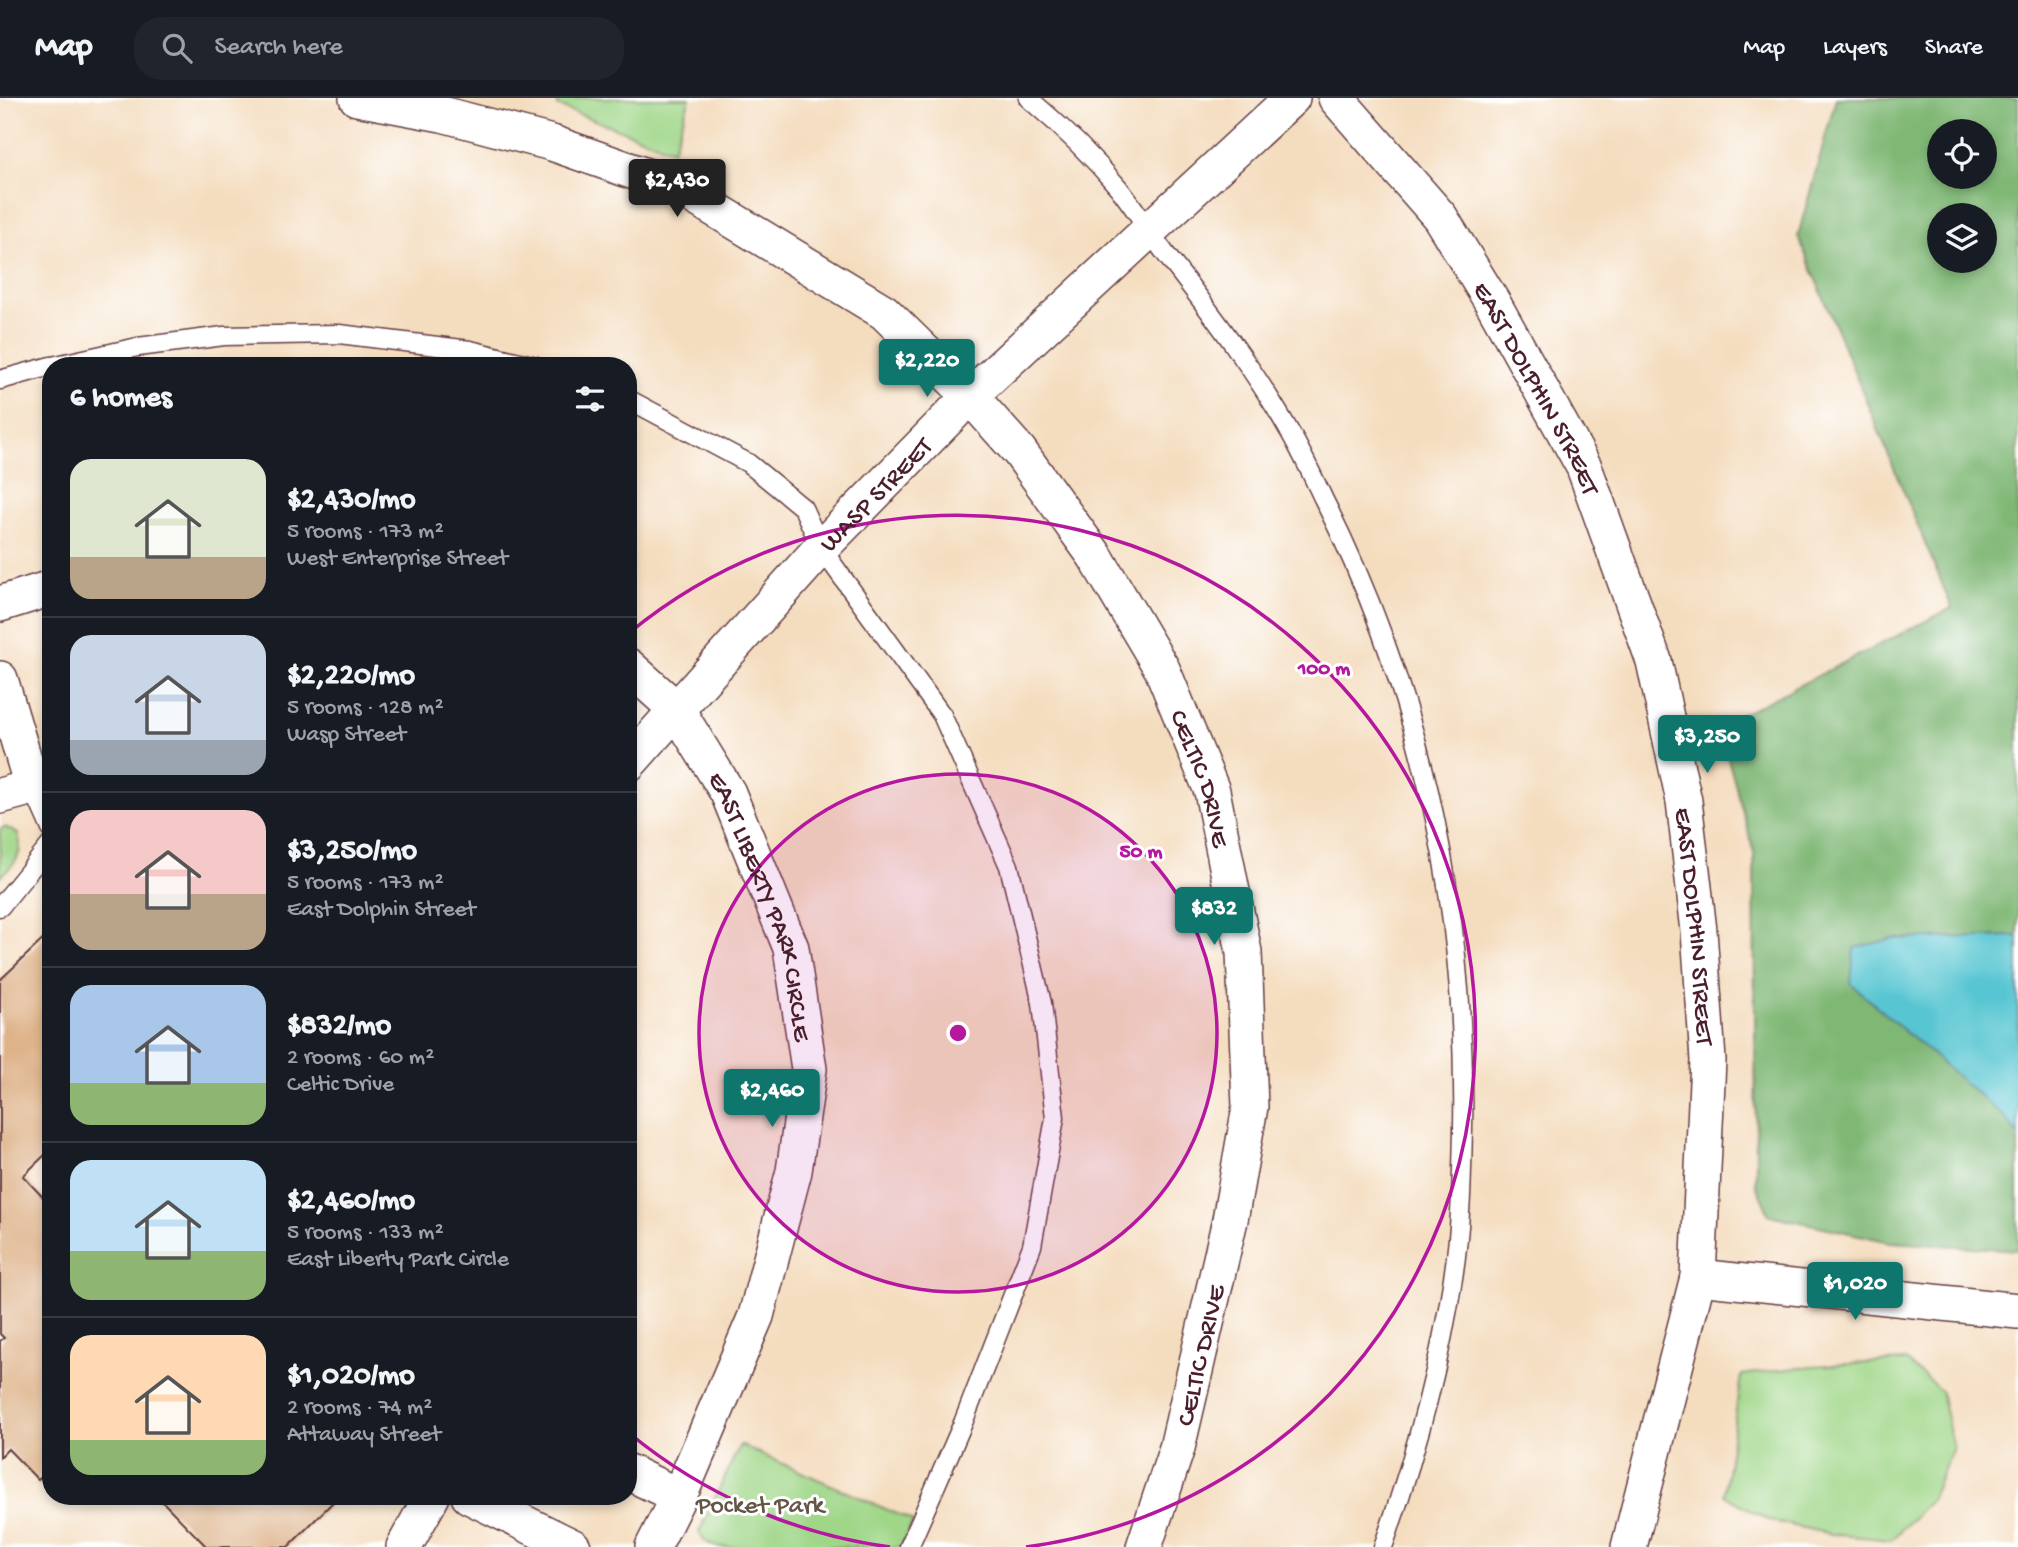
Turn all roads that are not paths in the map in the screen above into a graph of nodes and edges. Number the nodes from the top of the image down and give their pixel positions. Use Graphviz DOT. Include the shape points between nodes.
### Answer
graph roads {
  1 [pos="357,98"];
  2 [pos="1028,98"];
  3 [pos="1292,98"];
  4 [pos="1336,98"];
  5 [pos="1149,230"];
  6 [pos="92,357"];
  7 [pos="499,357"];
  8 [pos="42,368"];
  9 [pos="0,380"];
  10 [pos="970,396"];
  11 [pos="637,404"];
  12 [pos="821,548"];
  13 [pos="42,591"];
  14 [pos="0,604"];
  15 [pos="637,674"];
  16 [pos="0,679"];
  17 [pos="677,710"];
  18 [pos="637,754"];
  19 [pos="28,788"];
  20 [pos="42,813"];
  21 [pos="42,855"];
  22 [pos="0,907"];
  23 [pos="1698,1277"];
  24 [pos="2018,1311"];
  25 [pos="637,1476"];
  26 [pos="678,1496"];
  27 [pos="427,1505"];
  28 [pos="487,1505"];
  29 [pos="404,1547"];
  30 [pos="573,1547"];
  31 [pos="653,1547"];
  32 [pos="909,1547"];
  33 [pos="1144,1547"];
  34 [pos="1384,1547"];
  35 [pos="1629,1547"];
  1 -- 10 [label="street, CELTIC DRIVE" via="442,114 552,143 680,188 884,312"];
  2 -- 5 [label="lane" via="1118,188"];
  3 -- 5 [label="street, WASP STREET"];
  4 -- 23 [label="street, EAST DOLPHIN STREET" via="1440,217 1494,305 1584,467 1654,661 1684,801 1699,931 1707,1047"];
  5 -- 10 [label="street, WASP STREET"];
  5 -- 34 [label="lane" via="1230,337 1292,435 1341,533 1406,701 1435,819 1455,938 1464,1053 1462,1194 1454,1276 1437,1370"];
  6 -- 7 [label="lane" via="224,336 339,334"];
  8 -- 9 [label="lane"];
  10 -- 12 [label="street, WASP STREET"];
  10 -- 33 [label="street, CELTIC DRIVE" via="1019,451 1095,556 1162,669 1212,791 1244,952 1250,1107 1230,1220 1177,1448"];
  11 -- 12 [label="lane" via="748,463 803,508"];
  12 -- 17 [label="street, WASP STREET"];
  12 -- 32 [label="lane" via="942,715 1009,866 1042,1003 1055,1118 1032,1246 964,1423"];
  13 -- 14 [label="street"];
  15 -- 17 [label="street, EAST LIBERTY PARK CIRCLE"];
  16 -- 19 [label="street"];
  17 -- 18 [label="street, WASP STREET"];
  17 -- 26 [label="street, EAST LIBERTY PARK CIRCLE" via="728,793 791,948 809,1069 794,1171 756,1316"];
  19 -- 20 [label="lane"];
  21 -- 22 [label="lane"];
  23 -- 24 [label="street"];
  23 -- 35 [label="street, EAST DOLPHIN STREET"];
  25 -- 26 [label="street"];
  26 -- 31 [label="street, EAST LIBERTY PARK CIRCLE"];
  27 -- 29 [label="street"];
  28 -- 30 [label="street"];
}
